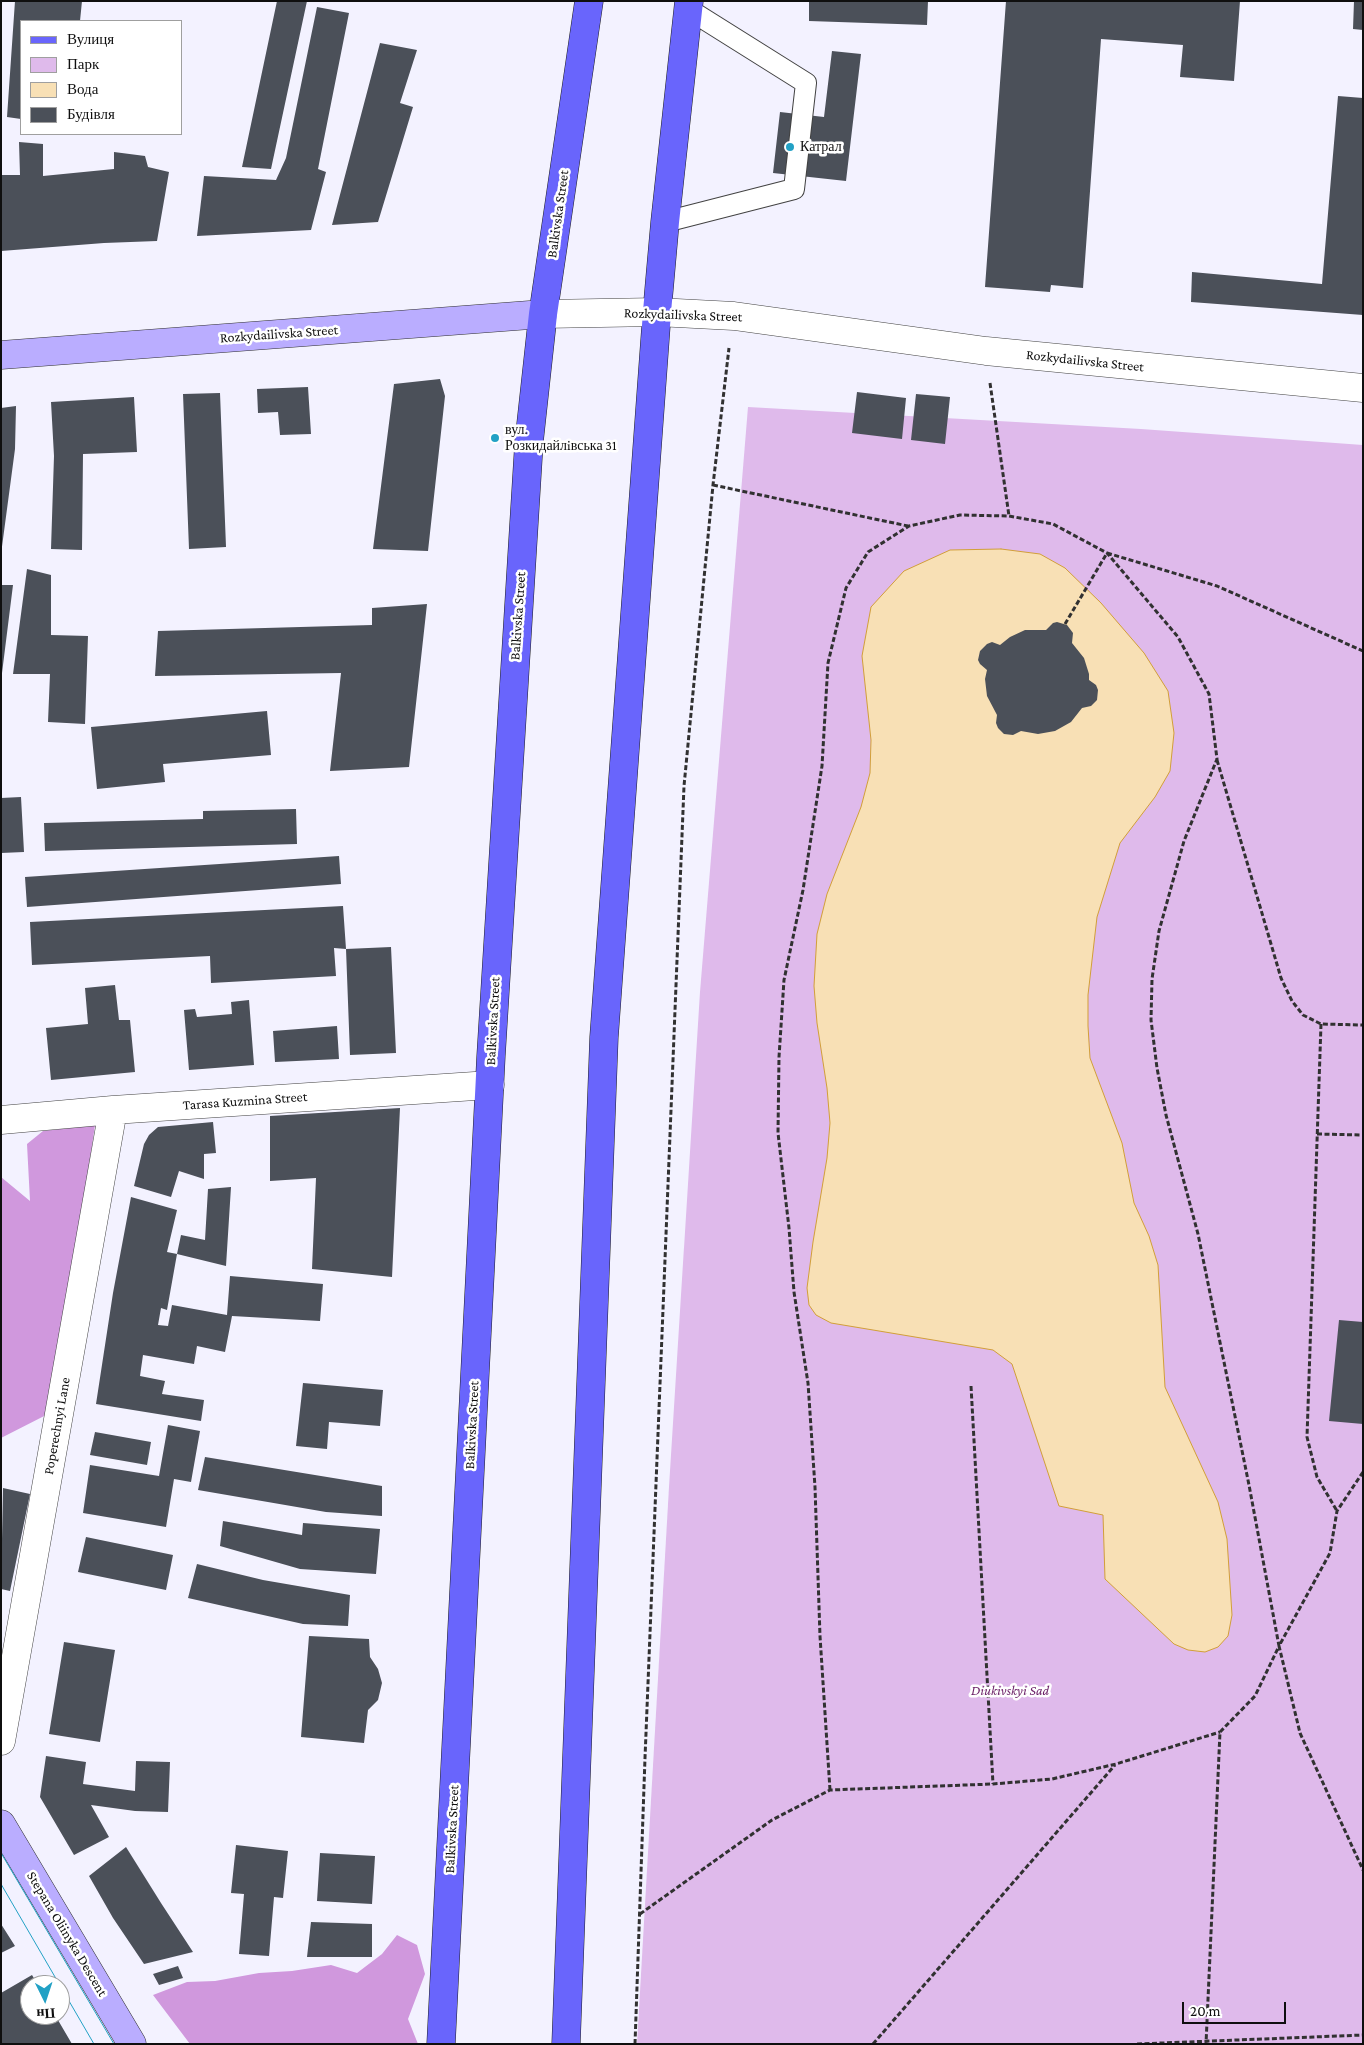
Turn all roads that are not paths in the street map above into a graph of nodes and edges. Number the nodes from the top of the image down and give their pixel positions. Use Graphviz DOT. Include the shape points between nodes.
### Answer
graph roads {
  1 [pos="689,5"];
  2 [pos="582,8"];
  3 [pos="664,222"];
  4 [pos="657,312"];
  5 [pos="543,314"];
  6 [pos="1,355"];
  7 [pos="1363,388"];
  8 [pos="490,1086"];
  9 [pos="113,1110"];
  10 [pos="1,1120"];
  11 [pos="1,1741"];
  12 [pos="1,1824"];
  13 [pos="132,2044"];
  14 [pos="441,2044"];
  15 [pos="566,2044"];
  1 -- 3 [label="main road"];
  1 -- 3 [label="lane" via="806,84 794,189"];
  2 -- 5 [label="main road, Balkivska Street"];
  3 -- 4 [label="main road"];
  4 -- 5 [label="street, Rozkydailivska Street"];
  4 -- 7 [label="street, Rozkydailivska Street" via="734,316 986,351"];
  4 -- 15 [label="main road" via="604,1037"];
  5 -- 6 [label="street, Rozkydailivska Street"];
  5 -- 8 [label="main road, Balkivska Street" via="529,442"];
  8 -- 9 [label="street, Tarasa Kuzmina Street"];
  8 -- 14 [label="main road, Balkivska Street"];
  9 -- 10 [label="street, Tarasa Kuzmina Street"];
  9 -- 11 [label="street, Poperechnyi Lane"];
  12 -- 13 [label="street, Stepana Oliinyka Descent"];
}
